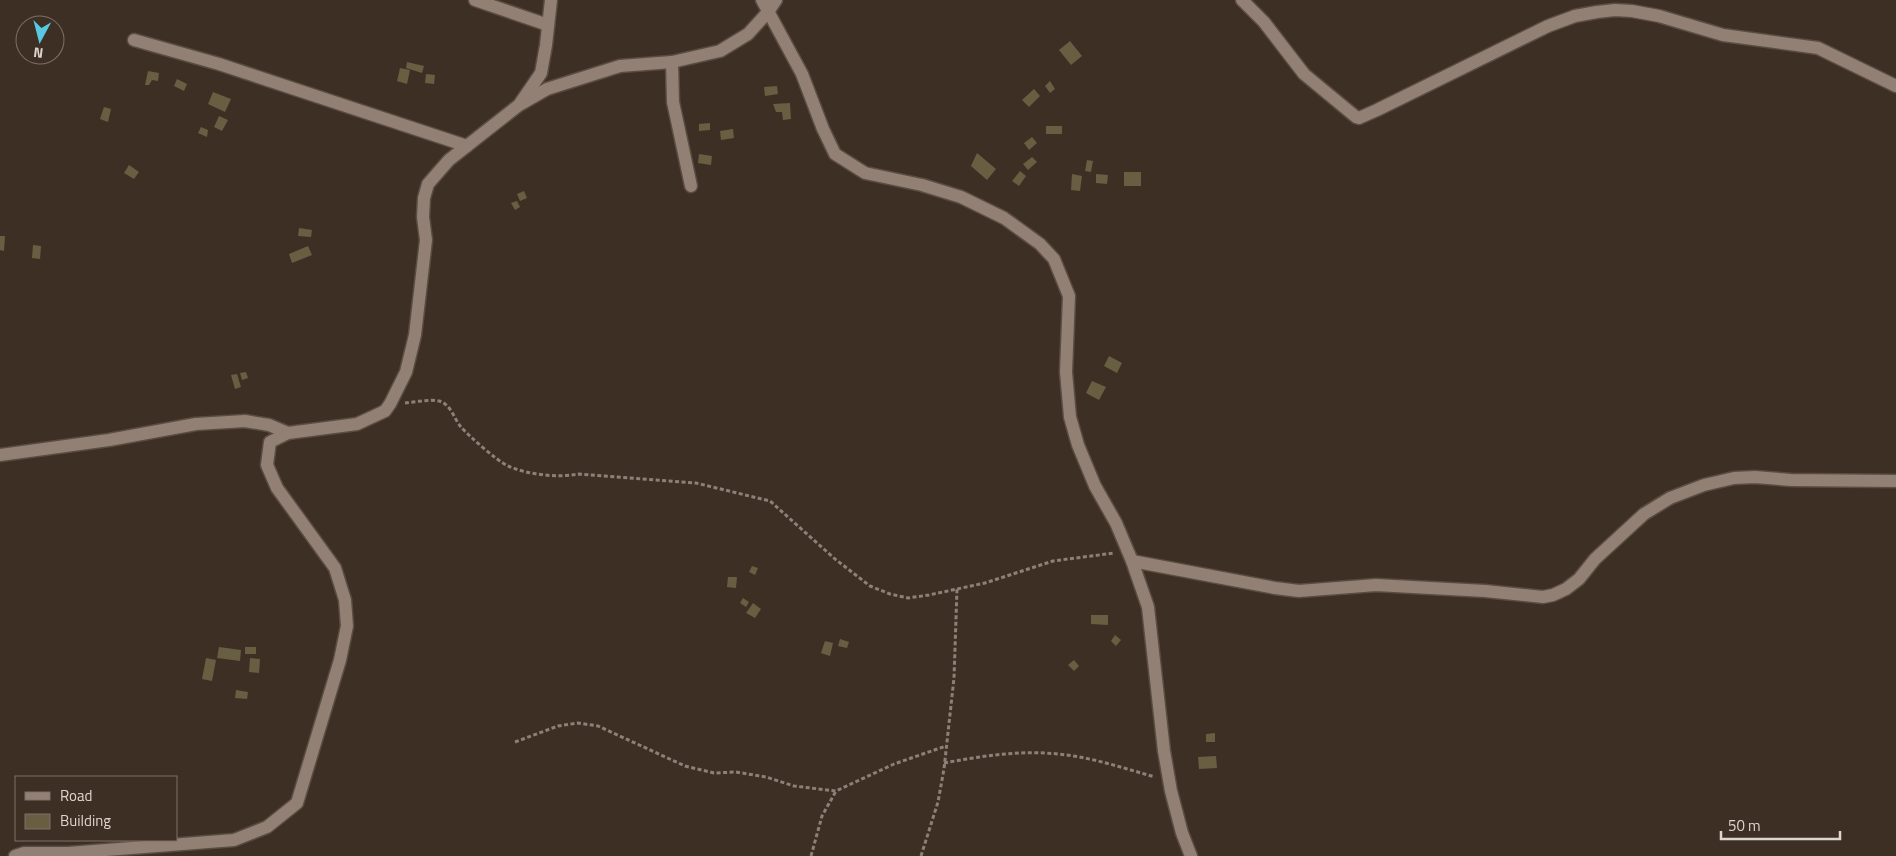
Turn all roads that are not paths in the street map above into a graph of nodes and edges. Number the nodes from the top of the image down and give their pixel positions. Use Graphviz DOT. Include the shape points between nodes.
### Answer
graph roads {
  1 [pos="475,0"];
  2 [pos="551,0"];
  3 [pos="762,0"];
  4 [pos="776,0"];
  5 [pos="1242,0"];
  6 [pos="768,12"];
  7 [pos="548,25"];
  8 [pos="134,40"];
  9 [pos="672,62"];
  10 [pos="1896,86"];
  11 [pos="519,105"];
  12 [pos="466,146"];
  13 [pos="692,186"];
  14 [pos="288,433"];
  15 [pos="0,455"];
  16 [pos="1896,481"];
  17 [pos="1130,556"];
  18 [pos="15,856"];
  19 [pos="1191,856"];
  1 -- 7 [label="street"];
  2 -- 7 [label="street"];
  3 -- 6 [label="street"];
  4 -- 6 [label="street"];
  5 -- 10 [label="street" via="1264,22 1304,74 1359,118 1548,26 1575,16 1615,10 1659,16 1723,34 1811,46"];
  6 -- 9 [label="street" via="748,34 720,51"];
  6 -- 17 [label="street" via="802,74 835,154 865,173 961,197 1004,218 1040,244 1054,259 1069,296 1066,372 1070,417 1095,486"];
  7 -- 11 [label="street" via="541,73"];
  8 -- 12 [label="street" via="219,64"];
  9 -- 11 [label="street" via="620,66 547,89"];
  9 -- 13 [label="street" via="673,102"];
  11 -- 12 [label="street"];
  12 -- 14 [label="street" via="428,184 423,217 426,240 415,335 406,372 390,404 385,411 357,424"];
  14 -- 15 [label="street" via="270,425 245,421 196,424"];
  14 -- 18 [label="street" via="270,442 267,464 277,488 335,568 345,600 347,626 340,660 296,803 267,827 234,840"];
  16 -- 17 [label="street" via="1755,477 1704,485 1670,498 1644,514 1595,559 1579,579 1566,589 1543,597 1376,585 1299,591"];
  17 -- 19 [label="street" via="1148,607 1169,782"];
}
